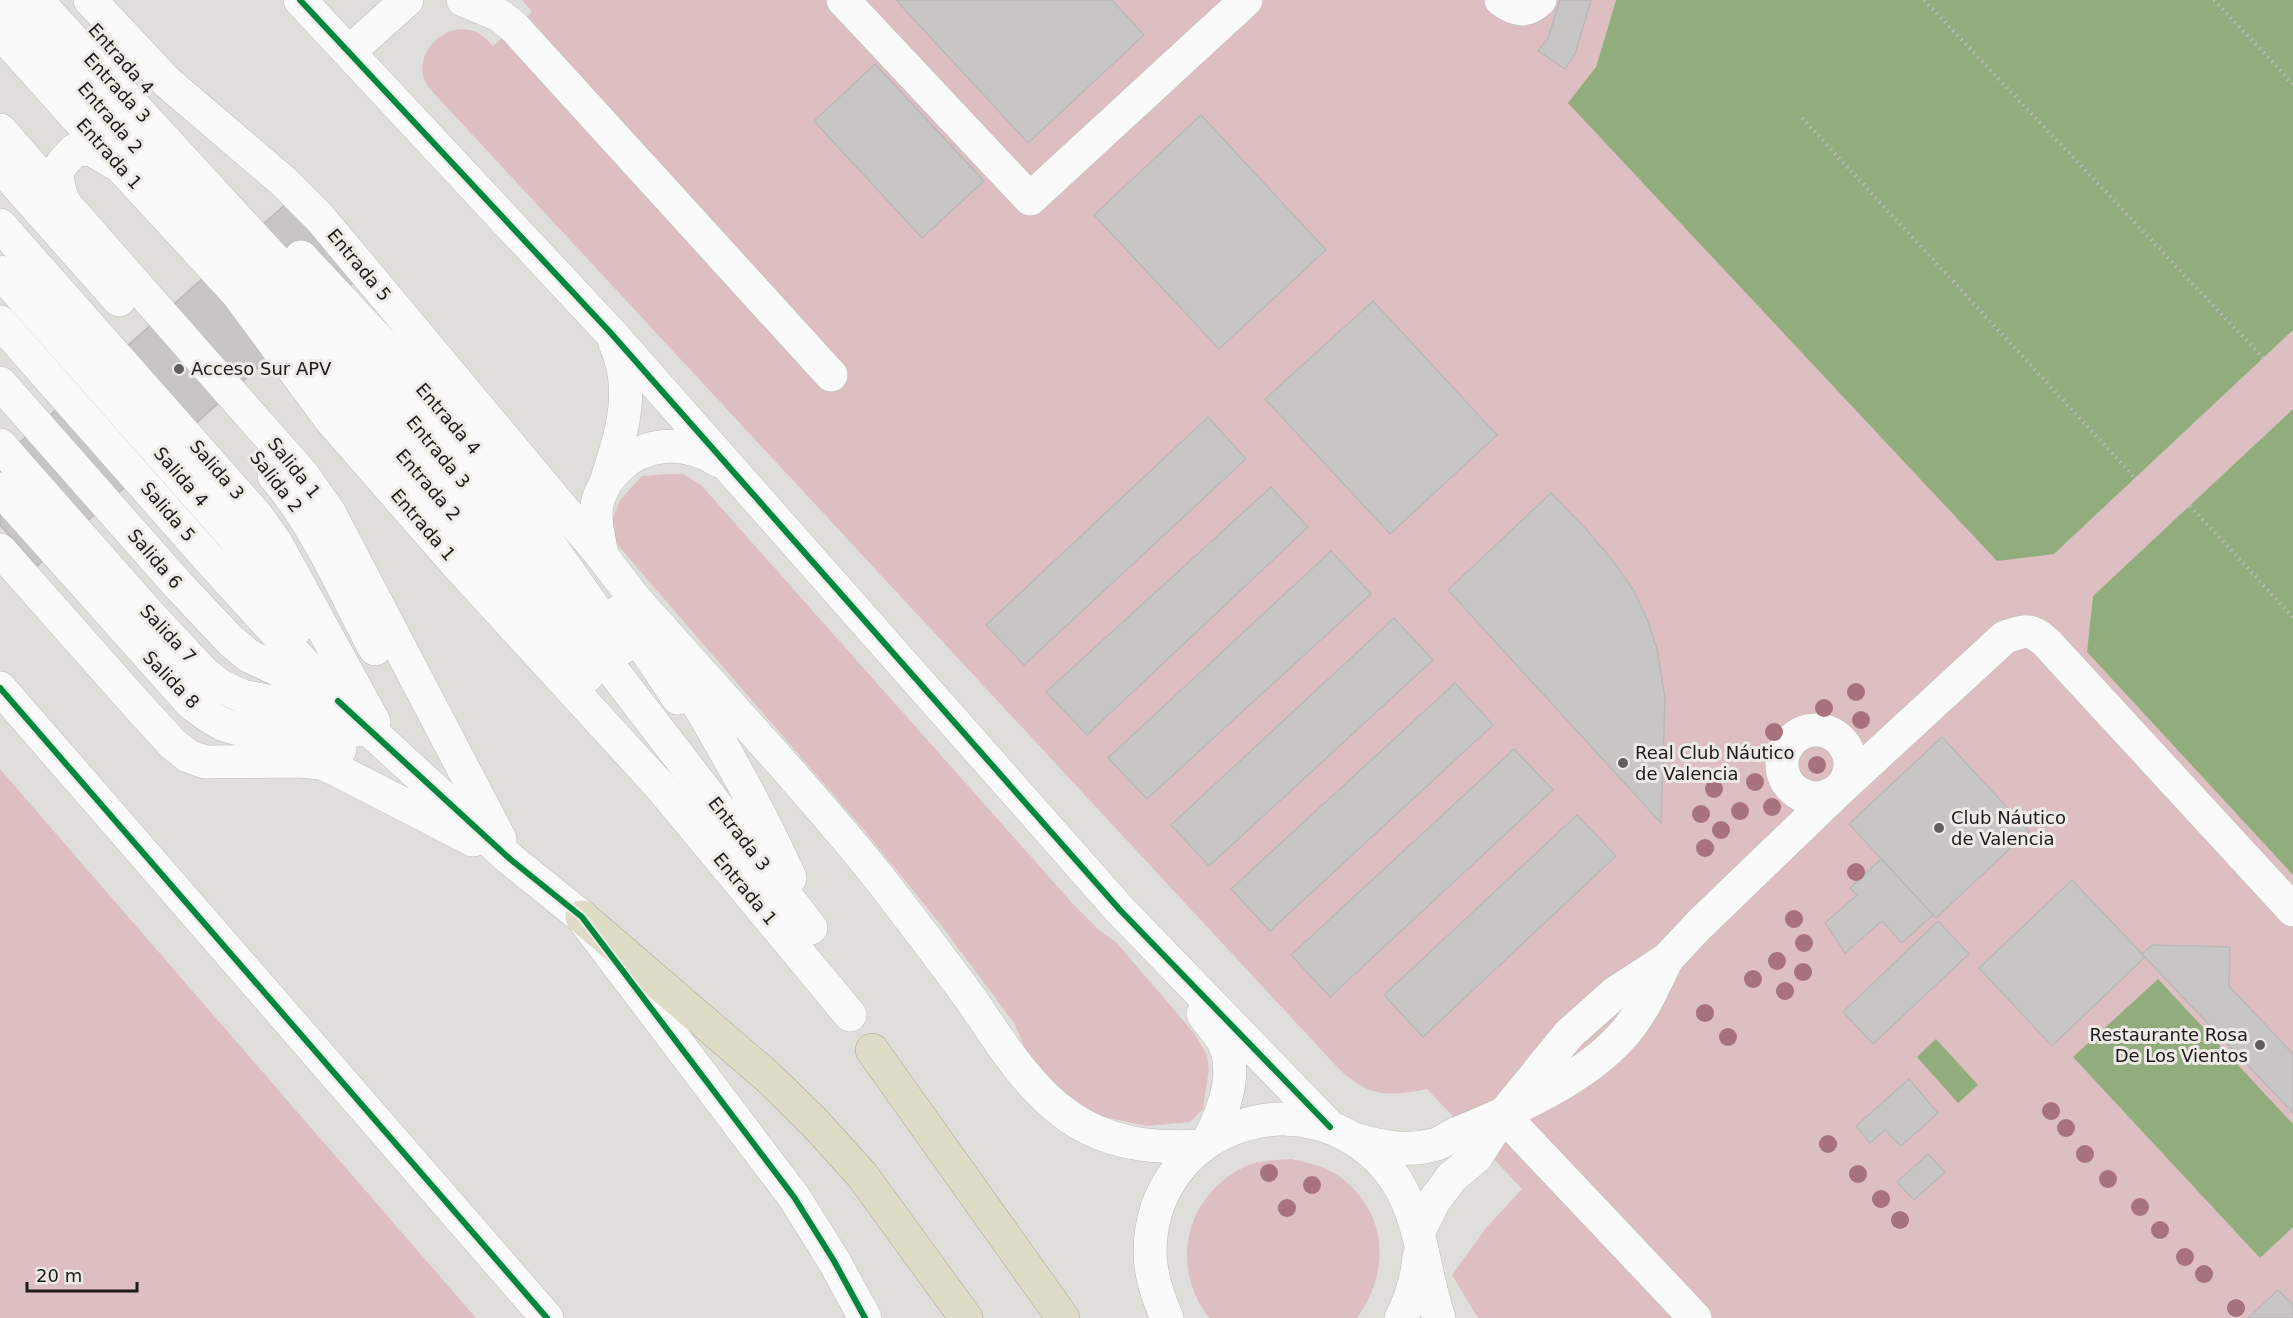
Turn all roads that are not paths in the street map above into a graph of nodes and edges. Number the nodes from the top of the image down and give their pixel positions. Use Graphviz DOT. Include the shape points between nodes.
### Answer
graph roads {
  1 [pos="7,0"];
  2 [pos="36,0"];
  3 [pos="68,0"];
  4 [pos="90,0"];
  5 [pos="300,0"];
  6 [pos="407,0"];
  7 [pos="463,0"];
  8 [pos="843,0"];
  9 [pos="1246,0"];
  10 [pos="1501,0"];
  11 [pos="1540,0"];
  12 [pos="0,32"];
  13 [pos="349,52"];
  14 [pos="0,130"];
  15 [pos="118,165"];
  16 [pos="0,166"];
  17 [pos="64,204"];
  18 [pos="0,225"];
  19 [pos="0,272"];
  20 [pos="0,322"];
  21 [pos="609,331"];
  22 [pos="831,375"];
  23 [pos="0,383"];
  24 [pos="0,445"];
  25 [pos="522,459"];
  26 [pos="728,466"];
  27 [pos="607,480"];
  28 [pos="0,489"];
  29 [pos="0,550"];
  30 [pos="602,556"];
  31 [pos="635,599"];
  32 [pos="0,688"];
  33 [pos="338,701"];
  34 [pos="388,747"];
  35 [pos="1789,785"];
  36 [pos="1840,789"];
  37 [pos="463,815"];
  38 [pos="759,815"];
  39 [pos="1794,832"];
  40 [pos="510,859"];
  41 [pos="787,872"];
  42 [pos="1120,910"];
  43 [pos="2293,910"];
  44 [pos="582,917"];
  45 [pos="812,928"];
  46 [pos="836,982"];
  47 [pos="850,1015"];
  48 [pos="872,1050"];
  49 [pos="1503,1115"];
  50 [pos="1343,1133"];
  51 [pos="1204,1144"];
  52 [pos="1419,1238"];
  53 [pos="547,1318"];
  54 [pos="865,1318"];
  55 [pos="966,1318"];
  56 [pos="1063,1318"];
  57 [pos="1167,1318"];
  58 [pos="1401,1318"];
  59 [pos="1439,1318"];
  60 [pos="1695,1318"];
  1 -- 46 [label="street, Entrada 2" via="255,276"];
  2 -- 45 [label="street, Entrada 3" via="274,259 506,532"];
  3 -- 41 [label="street, Entrada 4" via="389,351 520,502 654,693"];
  4 -- 25 [label="street, Entrada 5" via="167,82 283,181 320,218"];
  5 -- 13 [label="street"];
  6 -- 13 [label="street"];
  7 -- 22 [label="street" via="499,15 514,27"];
  8 -- 9 [label="street" via="1030,198"];
  10 -- 11 [label="street" via="1516,10 1531,9"];
  12 -- 15 [label="street, Entrada 1"];
  13 -- 21 [label="street"];
  14 -- 17 [label="street, Salida 1"];
  15 -- 17 [label="street" via="91,149 75,150 61,164 56,178"];
  15 -- 47 [label="street, Entrada 1" via="237,292 330,419 660,786"];
  16 -- 37 [label="street, Salida 2" via="286,490 308,523"];
  17 -- 40 [label="street, Salida 1" via="303,475 328,512"];
  18 -- 34 [label="street, Salida 3" via="257,516 276,543"];
  19 -- 33 [label="street, Salida 4" via="234,537"];
  20 -- 33 [label="street, Salida 5"];
  21 -- 26 [label="street"];
  21 -- 27 [label="street" via="623,362 627,386 626,410"];
  23 -- 33 [label="street, Salida 6" via="231,641 249,656"];
  24 -- 34 [label="street, Salida 7" via="148,613 219,685 242,696 315,711"];
  25 -- 30 [label="street, Entrada 5"];
  25 -- 38 [label="street" via="622,615"];
  26 -- 27 [label="street" via="705,452 666,446 627,460"];
  26 -- 42 [label="street"];
  27 -- 30 [label="street" via="598,501 596,522"];
  28 -- 37 [label="street, Salida 8" via="191,703 209,716 229,727 321,741"];
  29 -- 40 [label="street" via="139,707 188,756 205,762 321,764"];
  30 -- 31 [label="street, Entrada 5"];
  31 -- 38 [label="street" via="724,747"];
  31 -- 51 [label="street" via="867,863 1026,1078 1047,1099 1069,1117 1116,1140 1173,1148"];
  32 -- 53 [label="street"];
  33 -- 34 [label="street"];
  34 -- 37 [label="street"];
  35 -- 36 [label="street" via="1797,793 1819,799"];
  35 -- 36 [label="street" via="1782,764 1784,752 1798,735 1818,730 1836,736 1848,752 1849,772"];
  35 -- 39 [label="street" via="1801,809"];
  36 -- 39 [label="street"];
  36 -- 43 [label="street" via="2005,637 2035,632"];
  37 -- 40 [label="street"];
  38 -- 41 [label="street"];
  39 -- 49 [label="street" via="1667,959 1615,993 1569,1034"];
  40 -- 44 [label="street"];
  41 -- 45 [label="street"];
  42 -- 50 [label="street"];
  42 -- 51 [label="street" via="1223,1040 1230,1076 1217,1123"];
  44 -- 54 [label="street" via="794,1197"];
  44 -- 55 [label="highway" via="768,1077 815,1123 862,1175"];
  45 -- 46 [label="street"];
  46 -- 47 [label="street"];
  47 -- 48 [label="street"];
  48 -- 56 [label="highway"];
  49 -- 50 [label="street" via="1435,1145 1403,1149 1380,1147"];
  49 -- 52 [label="street" via="1476,1157 1452,1177 1434,1201"];
  49 -- 60 [label="street"];
  50 -- 51 [label="street" via="1294,1119 1263,1119"];
  50 -- 52 [label="street" via="1388,1169 1409,1206"];
  51 -- 57 [label="street" via="1186,1160 1166,1188 1154,1220 1150,1253 1154,1287"];
  52 -- 58 [label="street" via="1418,1271 1410,1302"];
  52 -- 59 [label="street"];
}
